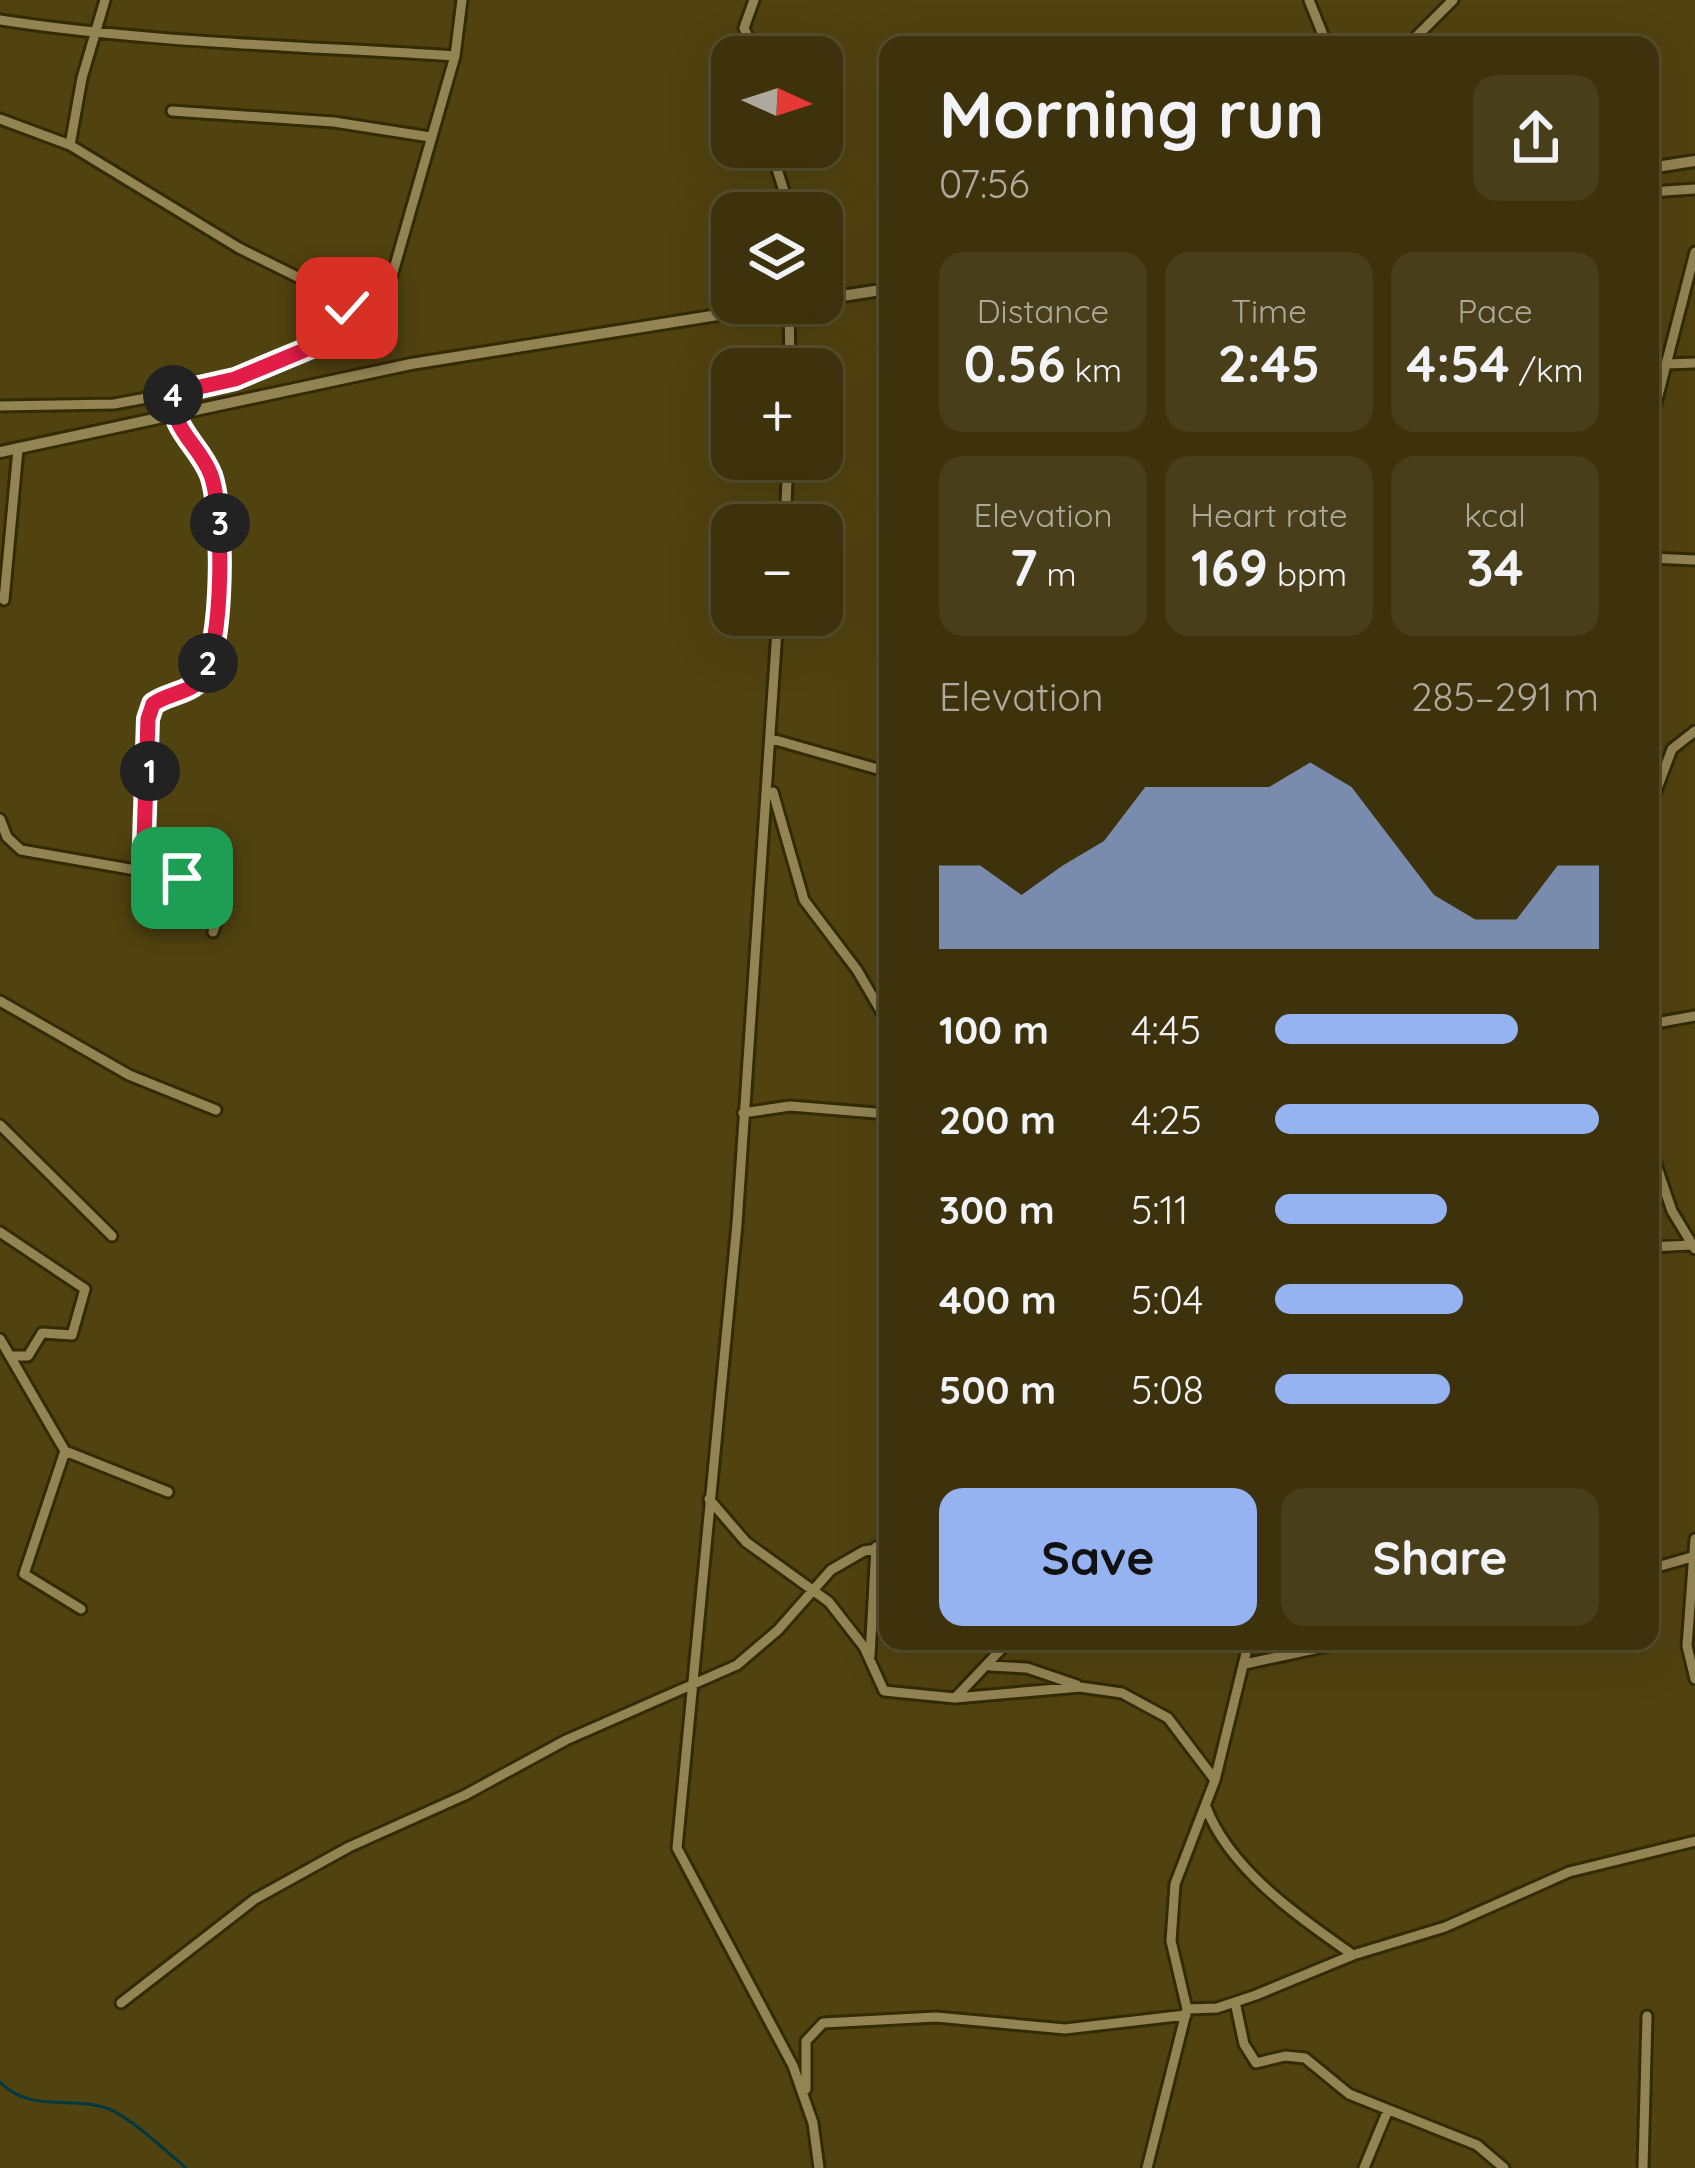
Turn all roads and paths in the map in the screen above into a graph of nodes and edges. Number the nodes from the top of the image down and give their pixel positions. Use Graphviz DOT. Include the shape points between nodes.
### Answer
graph roads {
  1 [pos="104,0"];
  2 [pos="462,0"];
  3 [pos="754,0"];
  4 [pos="1309,0"];
  5 [pos="1454,0"];
  6 [pos="0,20"];
  7 [pos="93,35"];
  8 [pos="748,36"];
  9 [pos="1324,36"];
  10 [pos="1417,36"];
  11 [pos="455,56"];
  12 [pos="172,111"];
  13 [pos="0,119"];
  14 [pos="430,137"];
  15 [pos="70,145"];
  16 [pos="1695,161"];
  17 [pos="1659,167"];
  18 [pos="1695,189"];
  19 [pos="1659,191"];
  20 [pos="1695,252"];
  21 [pos="879,290"];
  22 [pos="843,295"];
  23 [pos="711,314"];
  24 [pos="355,329"];
  25 [pos="1695,363"];
  26 [pos="1666,364"];
  27 [pos="1663,379"];
  28 [pos="1659,380"];
  29 [pos="173,393"];
  30 [pos="1659,394"];
  31 [pos="0,406"];
  32 [pos="173,412"];
  33 [pos="18,449"];
  34 [pos="0,452"];
  35 [pos="1659,558"];
  36 [pos="1695,560"];
  37 [pos="4,600"];
  38 [pos="777,636"];
  39 [pos="1695,731"];
  40 [pos="772,739"];
  41 [pos="879,769"];
  42 [pos="770,775"];
  43 [pos="1659,783"];
  44 [pos="0,819"];
  45 [pos="143,871"];
  46 [pos="213,932"];
  47 [pos="0,1001"];
  48 [pos="879,1010"];
  49 [pos="1695,1016"];
  50 [pos="1659,1022"];
  51 [pos="216,1110"];
  52 [pos="743,1113"];
  53 [pos="879,1113"];
  54 [pos="0,1125"];
  55 [pos="1659,1169"];
  56 [pos="0,1232"];
  57 [pos="112,1235"];
  58 [pos="1659,1246"];
  59 [pos="1692,1247"];
  60 [pos="0,1339"];
  61 [pos="5,1356"];
  62 [pos="65,1451"];
  63 [pos="169,1492"];
  64 [pos="709,1499"];
  65 [pos="1695,1539"];
  66 [pos="879,1548"];
  67 [pos="1694,1557"];
  68 [pos="1659,1567"];
  69 [pos="879,1574"];
  70 [pos="815,1588"];
  71 [pos="80,1609"];
  72 [pos="1002,1650"];
  73 [pos="1014,1650"];
  74 [pos="1247,1650"];
  75 [pos="1310,1650"];
  76 [pos="869,1662"];
  77 [pos="1245,1664"];
  78 [pos="989,1666"];
  79 [pos="1027,1668"];
  80 [pos="1695,1679"];
  81 [pos="689,1686"];
  82 [pos="1080,1687"];
  83 [pos="955,1698"];
  84 [pos="1215,1780"];
  85 [pos="1205,1807"];
  86 [pos="1695,1841"];
  87 [pos="1353,1955"];
  88 [pos="1235,2002"];
  89 [pos="121,2003"];
  90 [pos="1187,2012"];
  91 [pos="1647,2016"];
  92 [pos="806,2096"];
  93 [pos="1388,2110"];
  94 [pos="819,2168"];
  95 [pos="1148,2168"];
  96 [pos="1364,2168"];
  97 [pos="1504,2168"];
  98 [pos="1643,2168"];
  1 -- 7 [label="street"];
  2 -- 11 [label="street"];
  3 -- 8 [label="street"];
  4 -- 9 [label="street"];
  5 -- 10 [label="street"];
  6 -- 7 [label="street"];
  7 -- 11 [label="street"];
  7 -- 15 [label="street"];
  11 -- 14 [label="street"];
  12 -- 14 [label="street"];
  13 -- 15 [label="street"];
  14 -- 24 [label="street" via="392,276"];
  15 -- 24 [label="street" via="343,300"];
  16 -- 17 [label="street"];
  18 -- 19 [label="street"];
  20 -- 26 [label="street"];
  21 -- 22 [label="street"];
  23 -- 32 [label="street"];
  24 -- 29 [label="street" via="235,379"];
  25 -- 26 [label="street"];
  26 -- 27 [label="street"];
  27 -- 28 [label="street"];
  27 -- 30 [label="street"];
  29 -- 31 [label="street" via="98,405"];
  29 -- 32 [label="street"];
  32 -- 33 [label="street"];
  32 -- 45 [label="street" via="213,480 220,569 204,675 150,710"];
  33 -- 34 [label="street"];
  33 -- 37 [label="street"];
  35 -- 36 [label="street"];
  38 -- 40 [label="street"];
  39 -- 43 [label="street" via="1672,749"];
  40 -- 41 [label="street"];
  40 -- 42 [label="street"];
  42 -- 48 [label="street" via="800,891"];
  42 -- 52 [label="street"];
  44 -- 45 [label="street" via="21,850"];
  45 -- 46 [label="street" via="220,887"];
  47 -- 51 [label="street" via="111,1066"];
  49 -- 50 [label="street"];
  52 -- 53 [label="street" via="790,1106"];
  52 -- 64 [label="street"];
  54 -- 57 [label="street"];
  55 -- 59 [label="street"];
  56 -- 61 [label="street" via="85,1289 72,1334 42,1333 28,1356"];
  58 -- 59 [label="street"];
  60 -- 61 [label="street"];
  61 -- 62 [label="street"];
  62 -- 63 [label="street"];
  62 -- 71 [label="street" via="23,1571"];
  64 -- 70 [label="street" via="746,1542"];
  64 -- 81 [label="street"];
  65 -- 67 [label="street"];
  66 -- 70 [label="street" via="831,1570"];
  67 -- 68 [label="street"];
  67 -- 80 [label="street" via="1687,1646"];
  69 -- 76 [label="street"];
  70 -- 76 [label="street"];
  70 -- 81 [label="street" via="736,1665"];
  72 -- 78 [label="street"];
  73 -- 79 [label="street"];
  74 -- 77 [label="street"];
  75 -- 77 [label="street"];
  76 -- 83 [label="street" via="889,1694"];
  77 -- 84 [label="street"];
  78 -- 79 [label="street"];
  78 -- 83 [label="street"];
  79 -- 82 [label="street"];
  81 -- 89 [label="street" via="330,1857 255,1900"];
  81 -- 92 [label="street" via="677,1848"];
  82 -- 83 [label="street"];
  82 -- 84 [label="street" via="1158,1709"];
  84 -- 85 [label="street"];
  85 -- 87 [label="street" via="1226,1846"];
  85 -- 90 [label="street" via="1171,1912"];
  86 -- 87 [label="street" via="1569,1872 1445,1927"];
  87 -- 88 [label="street"];
  88 -- 90 [label="street"];
  88 -- 93 [label="street" via="1252,2061 1305,2058 1349,2094"];
  90 -- 92 [label="street" via="1065,2029 936,2017 823,2023 806,2041"];
  90 -- 95 [label="street"];
  91 -- 98 [label="street"];
  92 -- 94 [label="street"];
  93 -- 96 [label="street"];
  93 -- 97 [label="street" via="1477,2145"];
}
